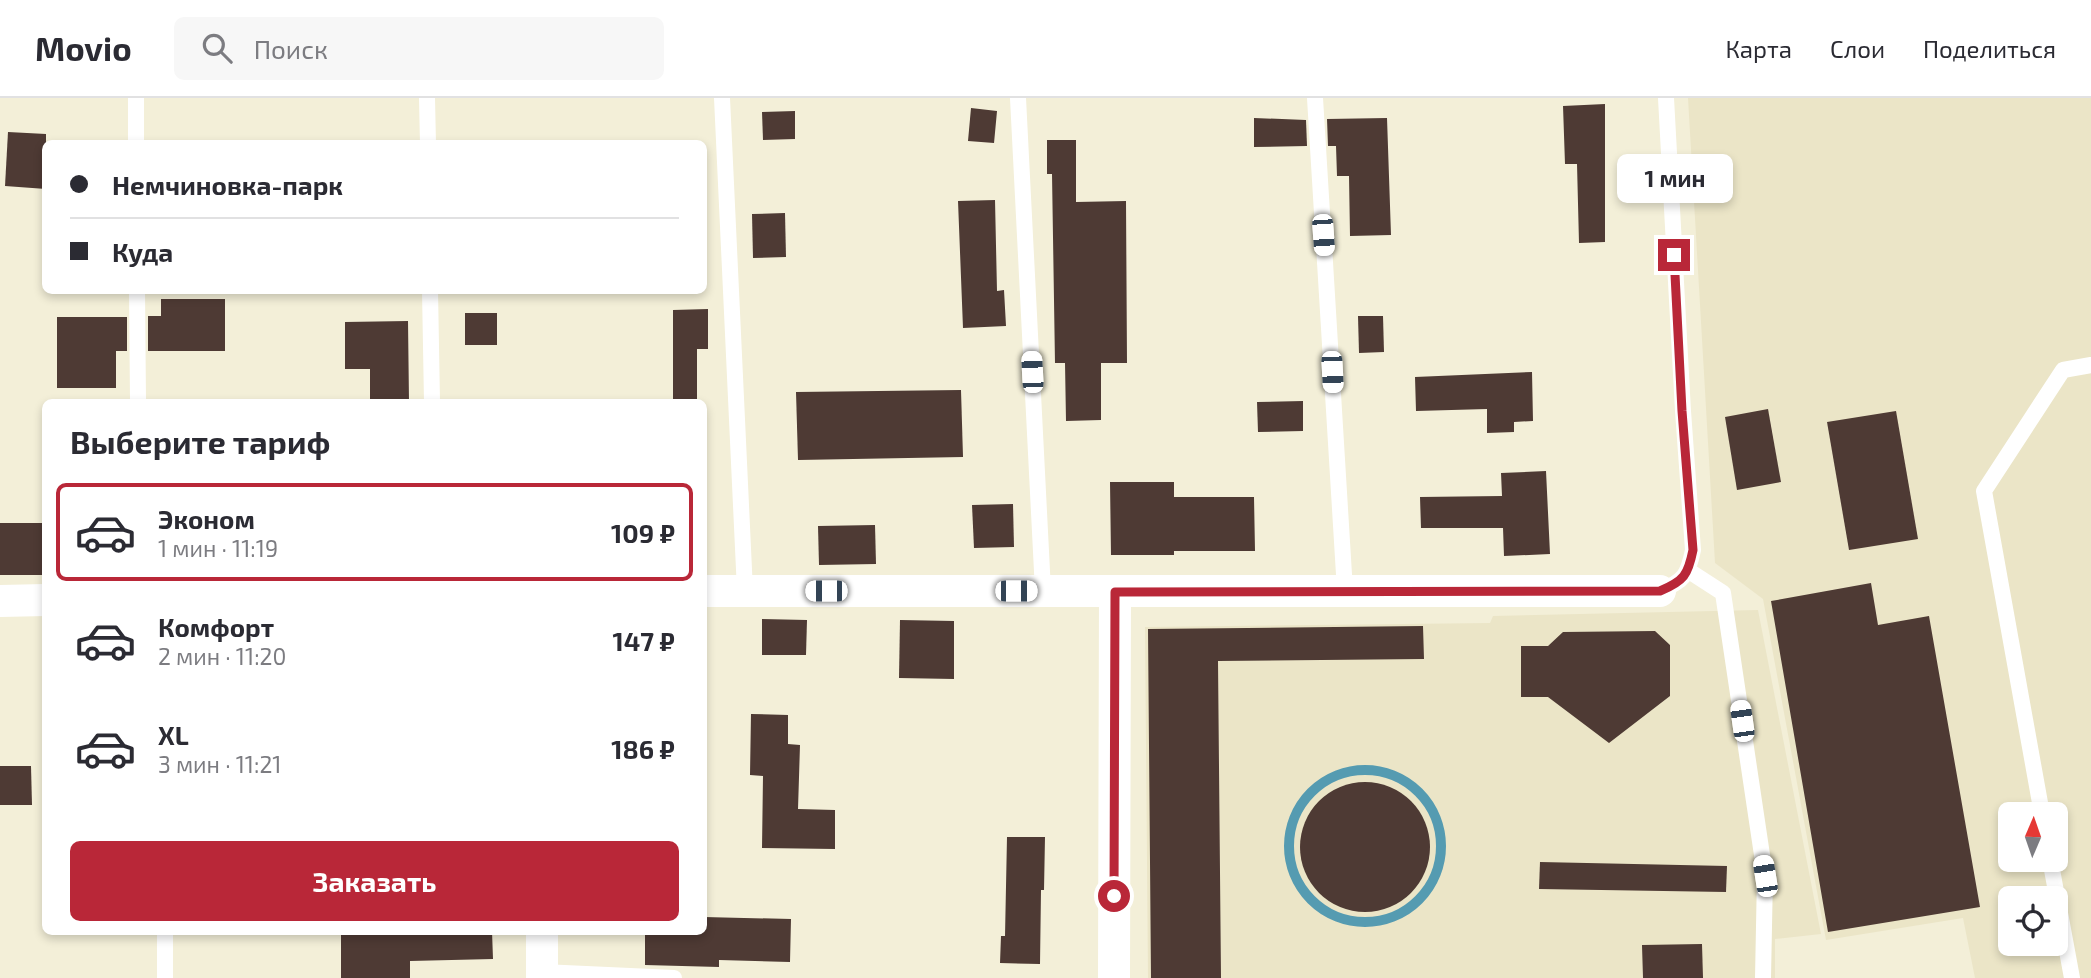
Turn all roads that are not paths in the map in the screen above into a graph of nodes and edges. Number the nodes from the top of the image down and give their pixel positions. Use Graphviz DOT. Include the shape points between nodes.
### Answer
graph roads {
  1 [pos="136,98"];
  2 [pos="427,98"];
  3 [pos="722,98"];
  4 [pos="1018,98"];
  5 [pos="1315,98"];
  6 [pos="1666,98"];
  7 [pos="136,140"];
  8 [pos="428,140"];
  9 [pos="137,294"];
  10 [pos="430,294"];
  11 [pos="2091,365"];
  12 [pos="138,399"];
  13 [pos="432,399"];
  14 [pos="1689,571"];
  15 [pos="707,591"];
  16 [pos="745,591"];
  17 [pos="1345,591"];
  18 [pos="1660,591"];
  19 [pos="1043,592"];
  20 [pos="1115,592"];
  21 [pos="42,600"];
  22 [pos="0,601"];
  23 [pos="2040,802"];
  24 [pos="2052,872"];
  25 [pos="165,935"];
  26 [pos="542,935"];
  27 [pos="542,975"];
  28 [pos="165,978"];
  29 [pos="674,978"];
  30 [pos="1114,978"];
  31 [pos="1763,978"];
  32 [pos="2072,978"];
  1 -- 7 [label="lane"];
  2 -- 8 [label="lane"];
  3 -- 16 [label="lane"];
  4 -- 19 [label="lane"];
  5 -- 17 [label="lane"];
  6 -- 14 [label="lane" via="1693,550"];
  9 -- 12 [label="lane"];
  10 -- 13 [label="lane"];
  11 -- 23 [label="lane" via="2063,370 1984,491"];
  14 -- 18 [label="lane" via="1677,584"];
  14 -- 31 [label="lane" via="1723,593 1765,876"];
  15 -- 16 [label="street"];
  16 -- 19 [label="street"];
  17 -- 18 [label="street"];
  17 -- 20 [label="street"];
  19 -- 20 [label="street"];
  20 -- 30 [label="street"];
  21 -- 22 [label="street"];
  24 -- 32 [label="lane"];
  25 -- 28 [label="lane"];
  26 -- 27 [label="street"];
  27 -- 29 [label="lane"];
}
